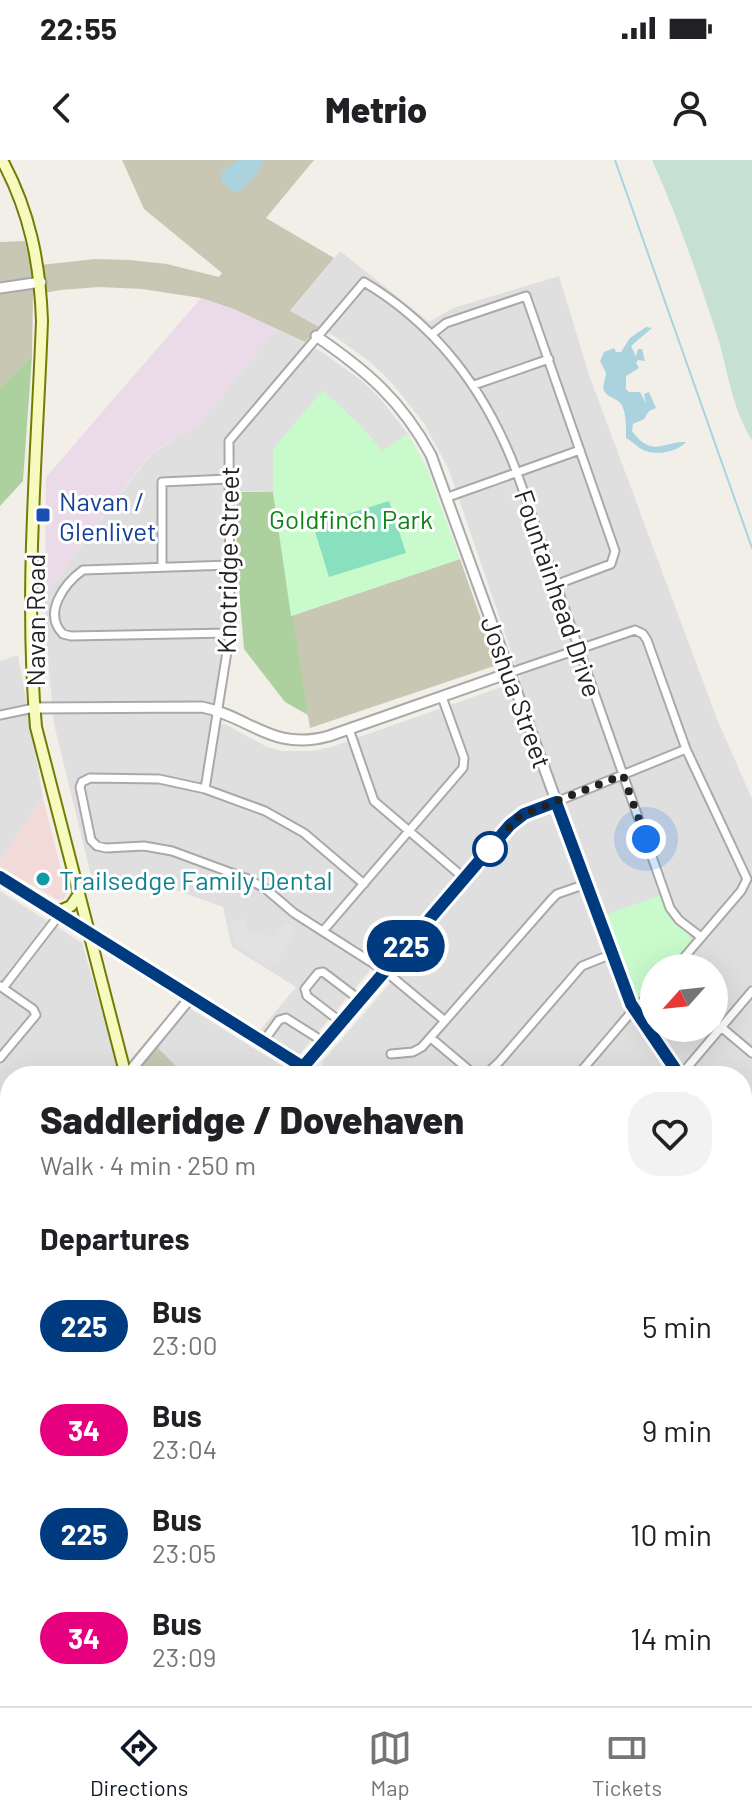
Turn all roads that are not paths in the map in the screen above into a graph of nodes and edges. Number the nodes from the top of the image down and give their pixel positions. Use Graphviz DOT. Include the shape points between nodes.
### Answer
graph roads {
  1 [pos="2,160"];
  2 [pos="41,282"];
  3 [pos="364,282"];
  4 [pos="0,288"];
  5 [pos="432,334"];
  6 [pos="316,336"];
  7 [pos="549,359"];
  8 [pos="474,385"];
  9 [pos="580,450"];
  10 [pos="517,473"];
  11 [pos="228,479"];
  12 [pos="448,497"];
  13 [pos="230,565"];
  14 [pos="162,566"];
  15 [pos="555,585"];
  16 [pos="230,633"];
  17 [pos="578,649"];
  18 [pos="509,673"];
  19 [pos="442,697"];
  20 [pos="34,708"];
  21 [pos="218,711"];
  22 [pos="0,715"];
  23 [pos="349,729"];
  24 [pos="686,749"];
  25 [pos="623,775"];
  26 [pos="205,789"];
  27 [pos="556,802"];
  28 [pos="410,831"];
  29 [pos="0,877"];
  30 [pos="464,878"];
  31 [pos="364,884"];
  32 [pos="586,884"];
  33 [pos="79,894"];
  34 [pos="58,913"];
  35 [pos="323,931"];
  36 [pos="90,933"];
  37 [pos="701,937"];
  38 [pos="612,954"];
  39 [pos="687,954"];
  40 [pos="385,971"];
  41 [pos="1,987"];
  42 [pos="752,991"];
  43 [pos="191,997"];
  44 [pos="360,1000"];
  45 [pos="640,1004"];
  46 [pos="634,1009"];
  47 [pos="728,1019"];
  48 [pos="445,1021"];
  49 [pos="341,1022"];
  50 [pos="728,1033"];
  51 [pos="431,1038"];
  52 [pos="263,1042"];
  53 [pos="324,1042"];
  54 [pos="708,1042"];
  55 [pos="752,1053"];
  56 [pos="391,1054"];
  57 [pos="0,1058"];
  58 [pos="123,1066"];
  59 [pos="134,1066"];
  60 [pos="301,1066"];
  61 [pos="304,1066"];
  62 [pos="464,1066"];
  63 [pos="495,1066"];
  64 [pos="586,1066"];
  65 [pos="673,1066"];
  66 [pos="688,1066"];
  1 -- 2 [label="main road, Navan Road" via="32,231"];
  2 -- 4 [label="street"];
  2 -- 20 [label="main road, Navan Road" via="31,600"];
  3 -- 5 [label="street, Fountainhead Drive"];
  3 -- 6 [label="street, Knotridge Street"];
  5 -- 7 [label="street" via="446,323 526,296"];
  5 -- 8 [label="street, Fountainhead Drive"];
  6 -- 11 [label="street, Knotridge Street" via="232,435"];
  6 -- 12 [label="street, Joshua Street" via="360,367 406,413"];
  7 -- 8 [label="street"];
  7 -- 9 [label="street"];
  8 -- 10 [label="street, Fountainhead Drive"];
  9 -- 10 [label="street"];
  9 -- 15 [label="street" via="615,557 607,566"];
  10 -- 12 [label="street"];
  10 -- 15 [label="street, Fountainhead Drive"];
  11 -- 13 [label="street, Knotridge Street"];
  11 -- 14 [label="street" via="162,482"];
  12 -- 18 [label="street, Joshua Street"];
  13 -- 14 [label="street"];
  13 -- 16 [label="street, Knotridge Street"];
  14 -- 16 [label="street" via="83,570 56,603 58,629 71,636"];
  15 -- 17 [label="street, Fountainhead Drive"];
  16 -- 21 [label="street, Knotridge Street"];
  17 -- 18 [label="street"];
  17 -- 24 [label="street" via="635,630 643,634"];
  17 -- 25 [label="street, Fountainhead Drive"];
  18 -- 19 [label="street"];
  18 -- 27 [label="street, Joshua Street"];
  19 -- 23 [label="street"];
  19 -- 28 [label="street" via="465,763"];
  20 -- 21 [label="street" via="185,706"];
  20 -- 22 [label="street"];
  20 -- 33 [label="main road, Navan Road"];
  21 -- 23 [label="street" via="289,740"];
  21 -- 26 [label="street, Knotridge Street"];
  23 -- 28 [label="street" via="374,801"];
  24 -- 25 [label="street"];
  24 -- 37 [label="street" via="747,879"];
  25 -- 27 [label="street"];
  25 -- 37 [label="street, Fountainhead Drive" via="670,908"];
  26 -- 31 [label="street" via="292,825"];
  26 -- 35 [label="street" via="159,779 90,778 80,787 91,840 97,846 172,851 248,879"];
  27 -- 30 [label="street" via="517,818"];
  27 -- 32 [label="street, Joshua Street"];
  28 -- 30 [label="street"];
  28 -- 31 [label="street"];
  29 -- 34 [label="street"];
  30 -- 40 [label="street"];
  31 -- 35 [label="street"];
  32 -- 38 [label="street, Joshua Street"];
  32 -- 48 [label="street" via="557,894"];
  33 -- 34 [label="main road"];
  33 -- 36 [label="main road, Navan Road"];
  34 -- 36 [label="street"];
  34 -- 41 [label="street"];
  35 -- 40 [label="street"];
  36 -- 43 [label="street"];
  36 -- 58 [label="main road, Navan Road"];
  37 -- 39 [label="street"];
  38 -- 46 [label="street, Joshua Street"];
  38 -- 63 [label="street" via="582,966"];
  40 -- 44 [label="street"];
  40 -- 48 [label="street"];
  41 -- 57 [label="street" via="36,1015"];
  42 -- 47 [label="street"];
  43 -- 52 [label="street"];
  43 -- 59 [label="street"];
  44 -- 49 [label="street"];
  44 -- 49 [label="street" via="323,972 310,981 307,996"];
  45 -- 46 [label="street"];
  46 -- 64 [label="street"];
  46 -- 65 [label="street, Joshua Street"];
  48 -- 51 [label="street"];
  49 -- 53 [label="street"];
  50 -- 55 [label="street"];
  51 -- 56 [label="street" via="413,1052"];
  51 -- 62 [label="street"];
  52 -- 53 [label="street" via="286,1018"];
  52 -- 60 [label="street"];
  53 -- 61 [label="street"];
  54 -- 66 [label="street"];
}
